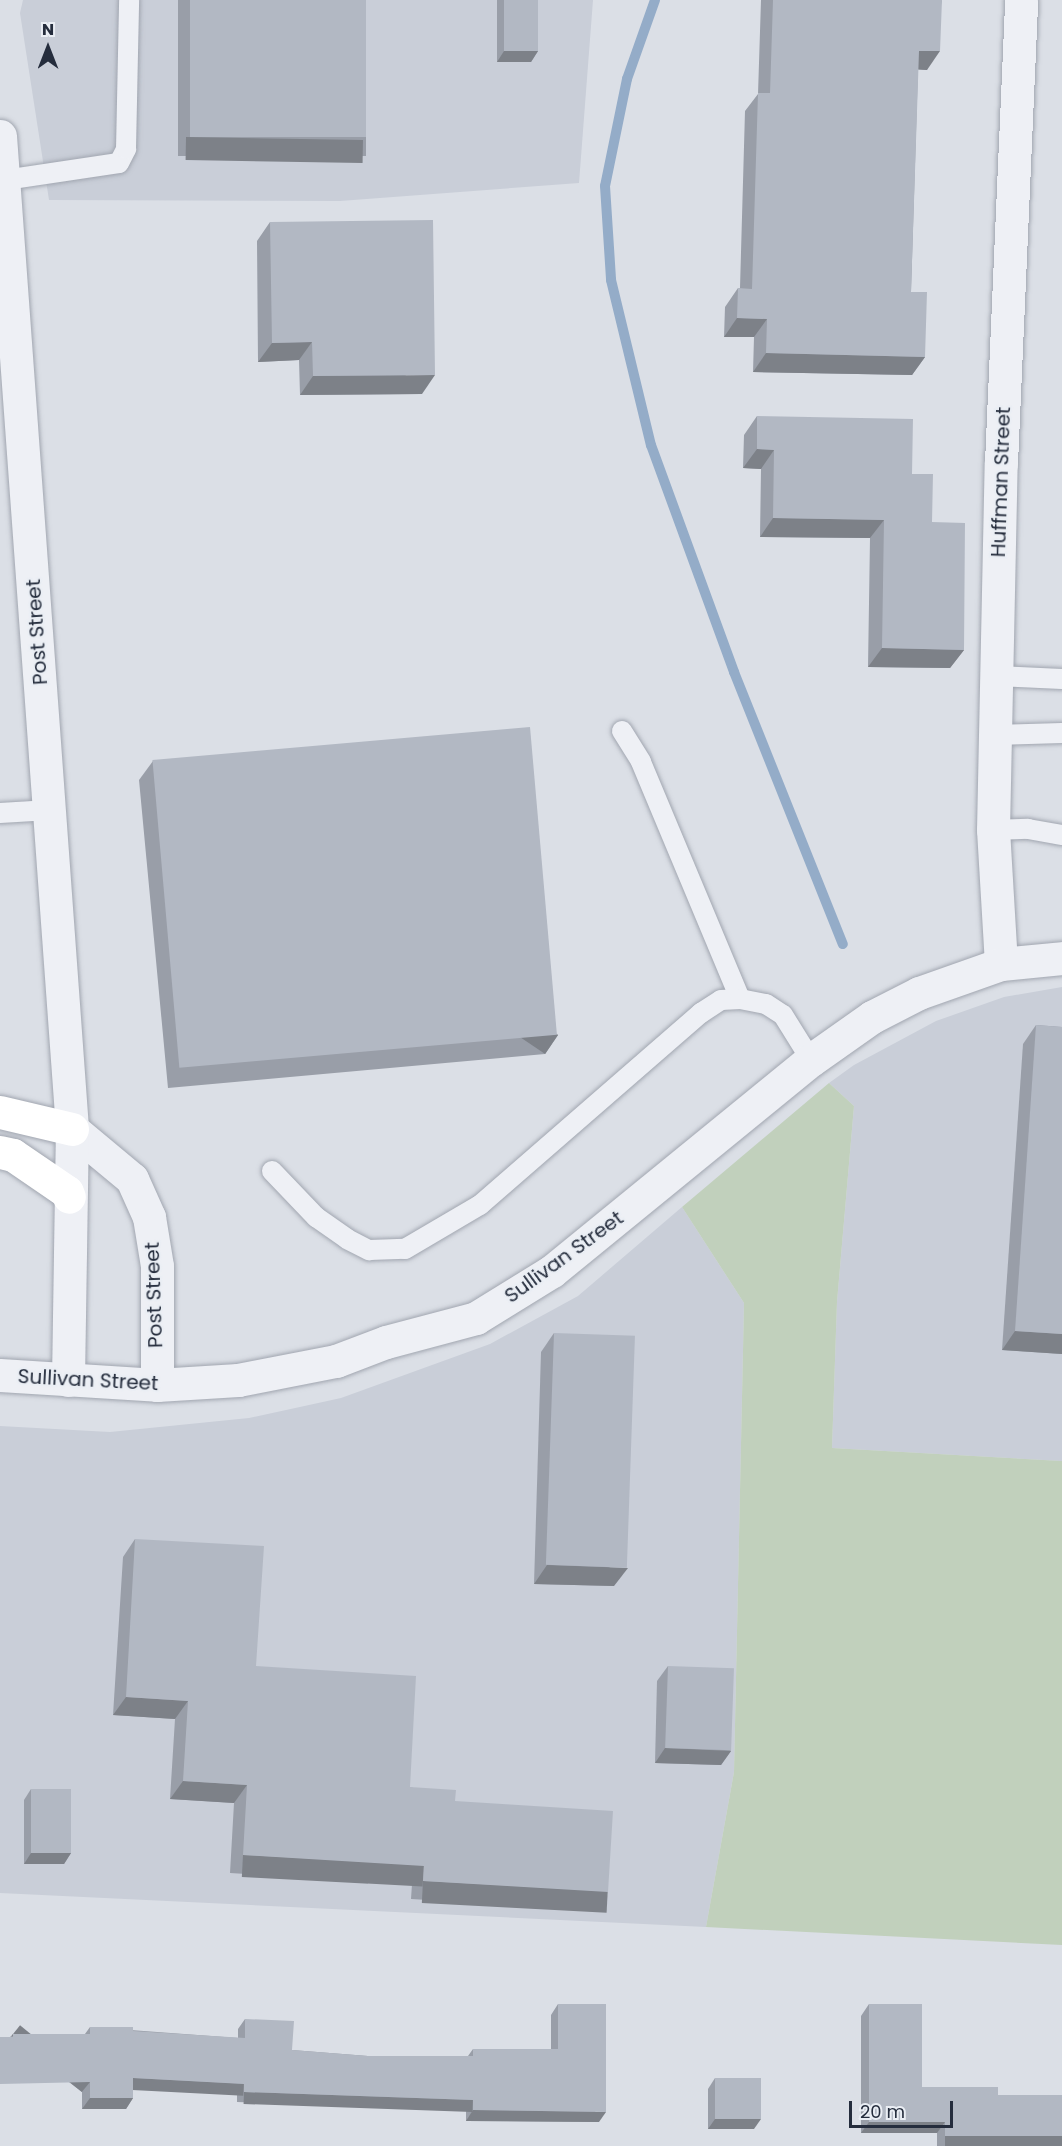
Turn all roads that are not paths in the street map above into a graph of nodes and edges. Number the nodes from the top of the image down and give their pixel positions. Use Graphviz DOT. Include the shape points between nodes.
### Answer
graph roads {
  1 [pos="129,0"];
  2 [pos="1022,0"];
  3 [pos="0,136"];
  4 [pos="5,180"];
  5 [pos="5,265"];
  6 [pos="997,676"];
  7 [pos="1062,679"];
  8 [pos="622,730"];
  9 [pos="1062,734"];
  10 [pos="995,735"];
  11 [pos="50,810"];
  12 [pos="0,813"];
  13 [pos="993,830"];
  14 [pos="1062,835"];
  15 [pos="1062,958"];
  16 [pos="1001,964"];
  17 [pos="740,999"];
  18 [pos="811,1060"];
  19 [pos="0,1113"];
  20 [pos="72,1129"];
  21 [pos="0,1152"];
  22 [pos="272,1171"];
  23 [pos="69,1197"];
  24 [pos="0,1376"];
  25 [pos="68,1380"];
  26 [pos="157,1384"];
  1 -- 4 [label="lane" via="126,149 119,163"];
  2 -- 6 [label="street, Huffman Street" via="1001,463"];
  3 -- 4 [label="street, Post Street"];
  4 -- 5 [label="street, Post Street"];
  5 -- 11 [label="street, Post Street"];
  6 -- 7 [label="lane"];
  6 -- 10 [label="street, Huffman Street"];
  8 -- 17 [label="lane" via="641,762"];
  9 -- 10 [label="lane"];
  10 -- 13 [label="street, Huffman Street"];
  11 -- 12 [label="lane"];
  11 -- 20 [label="street, Post Street"];
  13 -- 14 [label="lane" via="1028,829"];
  13 -- 16 [label="street, Huffman Street"];
  15 -- 16 [label="street, Sullivan Street"];
  16 -- 18 [label="street, Sullivan Street" via="919,993 872,1017"];
  17 -- 18 [label="lane" via="766,1004 783,1015"];
  17 -- 22 [label="lane" via="721,1000 701,1013 480,1205 405,1249 369,1250 347,1239 316,1218"];
  18 -- 26 [label="street, Sullivan Street" via="552,1271 476,1318 386,1342 336,1361 238,1380"];
  19 -- 20 [label="highway"];
  20 -- 23 [label="street, Post Street"];
  20 -- 26 [label="street, Post Street" via="132,1179 149,1217 157,1266"];
  21 -- 23 [label="highway" via="13,1155"];
  23 -- 25 [label="street, Post Street"];
  24 -- 25 [label="street, Sullivan Street"];
  25 -- 26 [label="street, Sullivan Street"];
}
